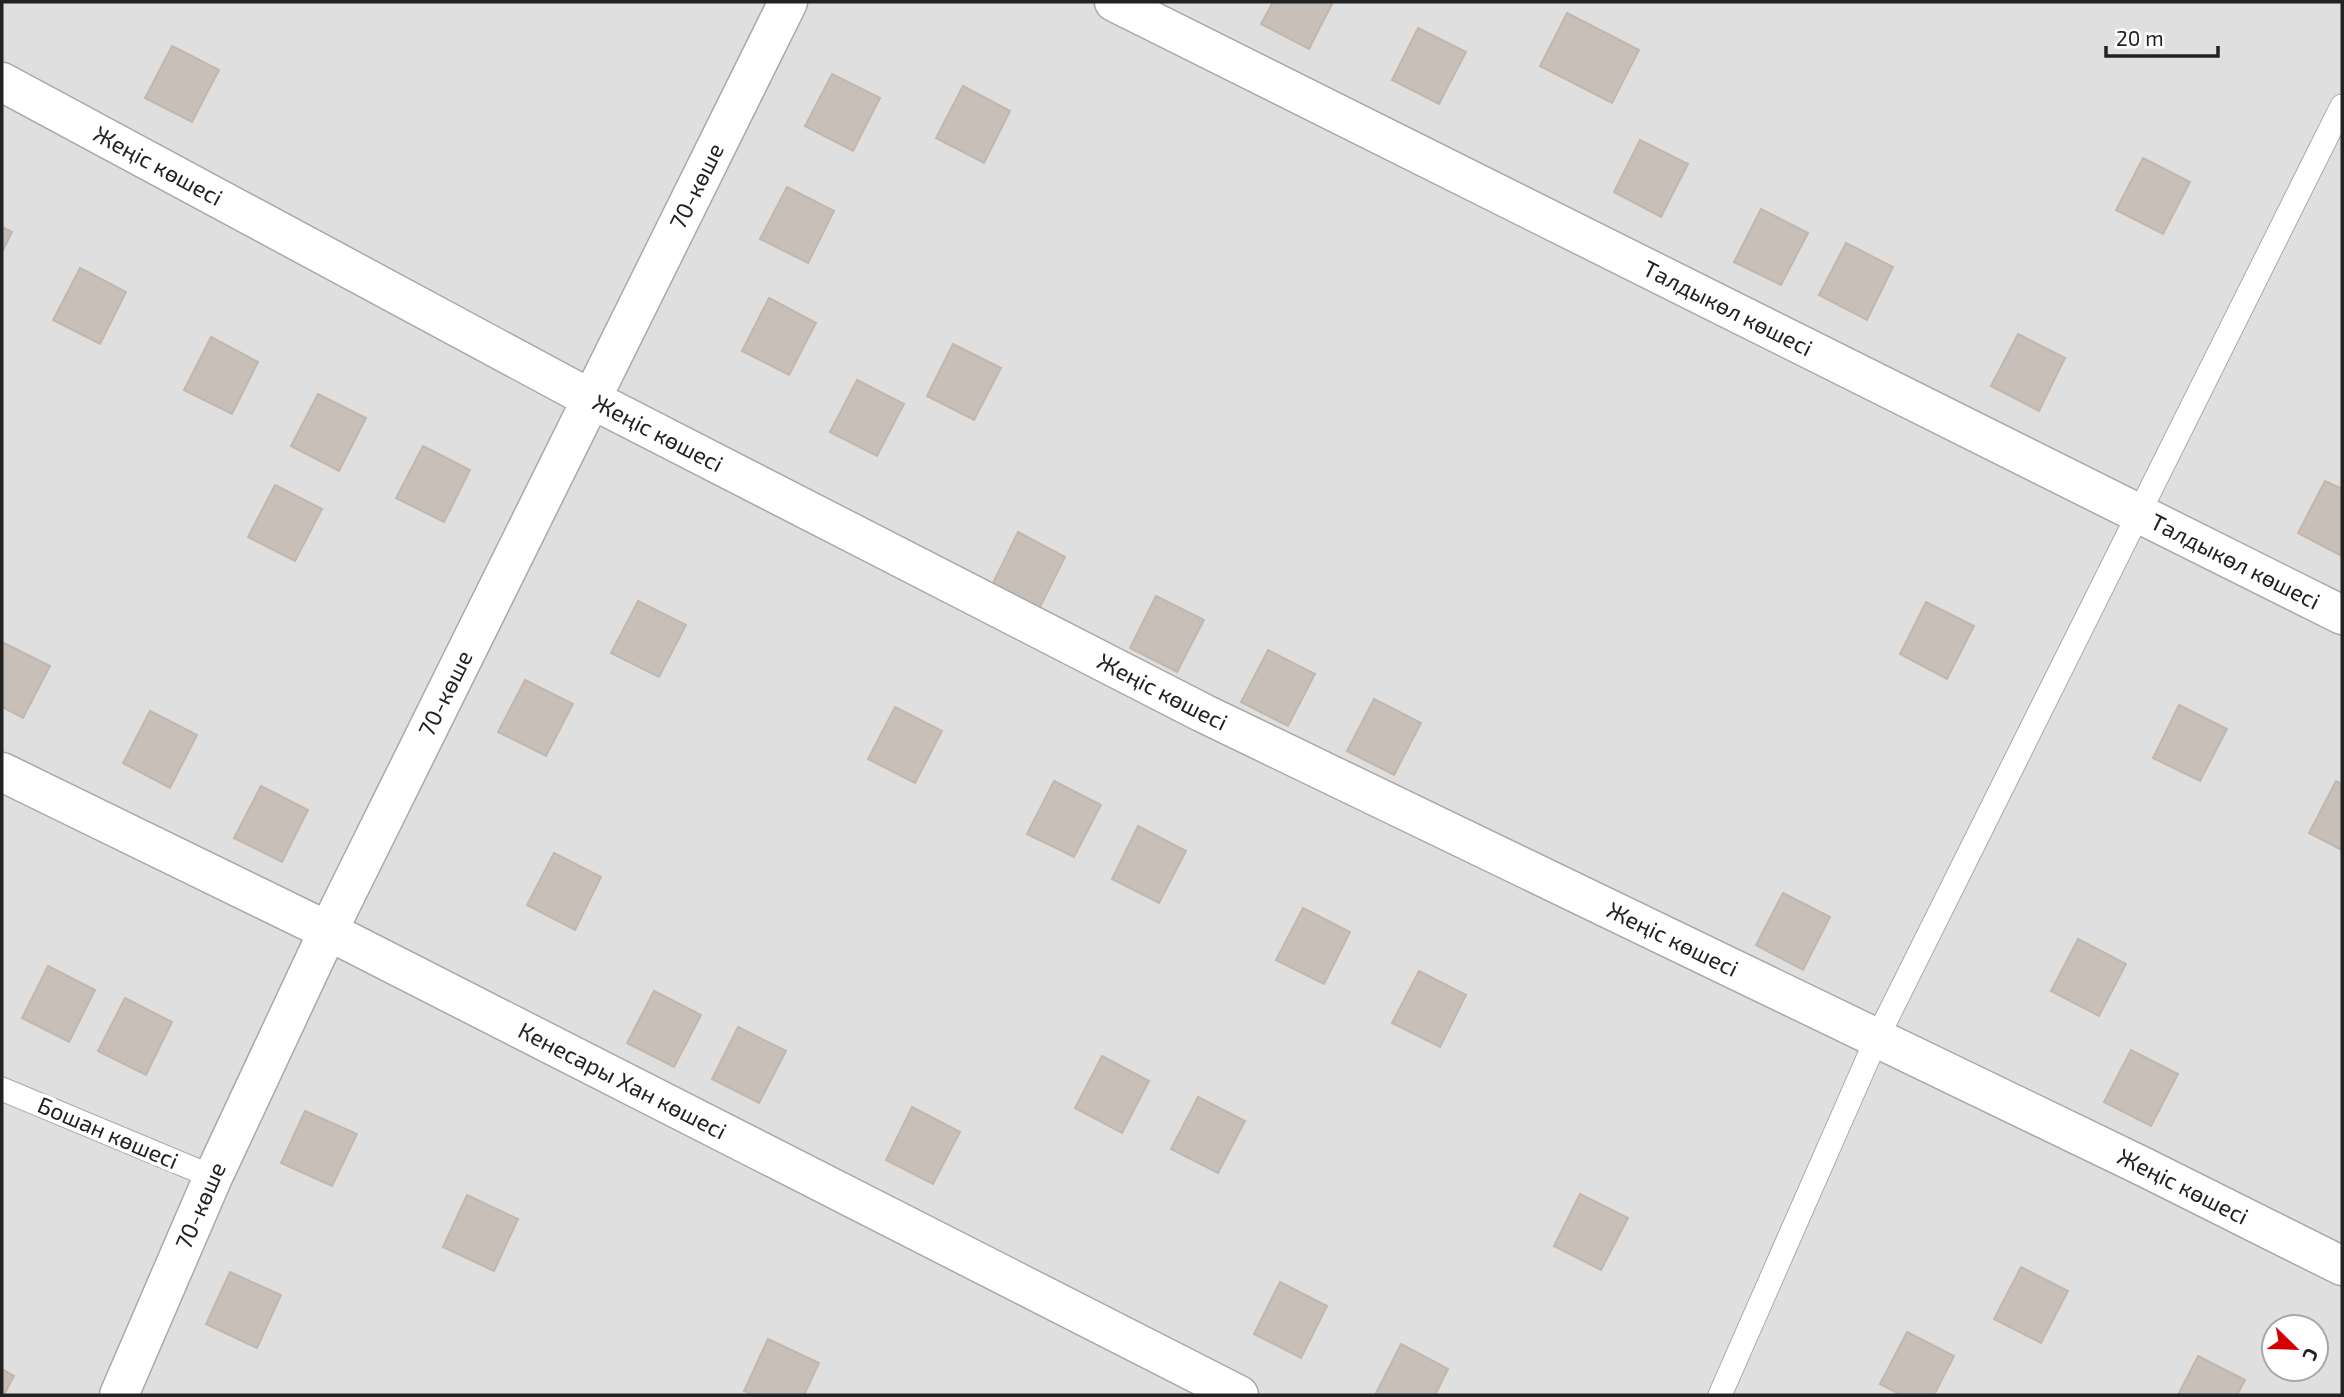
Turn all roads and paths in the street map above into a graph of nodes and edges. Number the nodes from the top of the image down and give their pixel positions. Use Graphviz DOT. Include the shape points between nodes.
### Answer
graph roads {
  1 [pos="788,2"];
  2 [pos="1114,2"];
  3 [pos="2,82"];
  4 [pos="2342,106"];
  5 [pos="591,399"];
  6 [pos="2139,515"];
  7 [pos="2342,615"];
  8 [pos="2,772"];
  9 [pos="328,931"];
  10 [pos="1877,1038"];
  11 [pos="2,1088"];
  12 [pos="213,1177"];
  13 [pos="2342,1266"];
  14 [pos="119,1395"];
  15 [pos="1239,1395"];
  16 [pos="1720,1395"];
  1 -- 5 [label="street, 70-көше"];
  2 -- 6 [label="street, Талдыкөл көшесі"];
  3 -- 5 [label="street, Жеңіс көшесі"];
  4 -- 6 [label="lane"];
  5 -- 9 [label="street, 70-көше"];
  5 -- 10 [label="street, Жеңіс көшесі" via="1203,713"];
  6 -- 7 [label="street, Талдыкөл көшесі"];
  6 -- 10 [label="lane"];
  8 -- 9 [label="street, Кенесары Хан көшесі"];
  9 -- 12 [label="street, 70-көше"];
  9 -- 15 [label="street, Кенесары Хан көшесі"];
  10 -- 13 [label="street, Жеңіс көшесі"];
  10 -- 16 [label="lane"];
  11 -- 12 [label="lane, Бошан көшесі"];
  12 -- 14 [label="street, 70-көше"];
}
